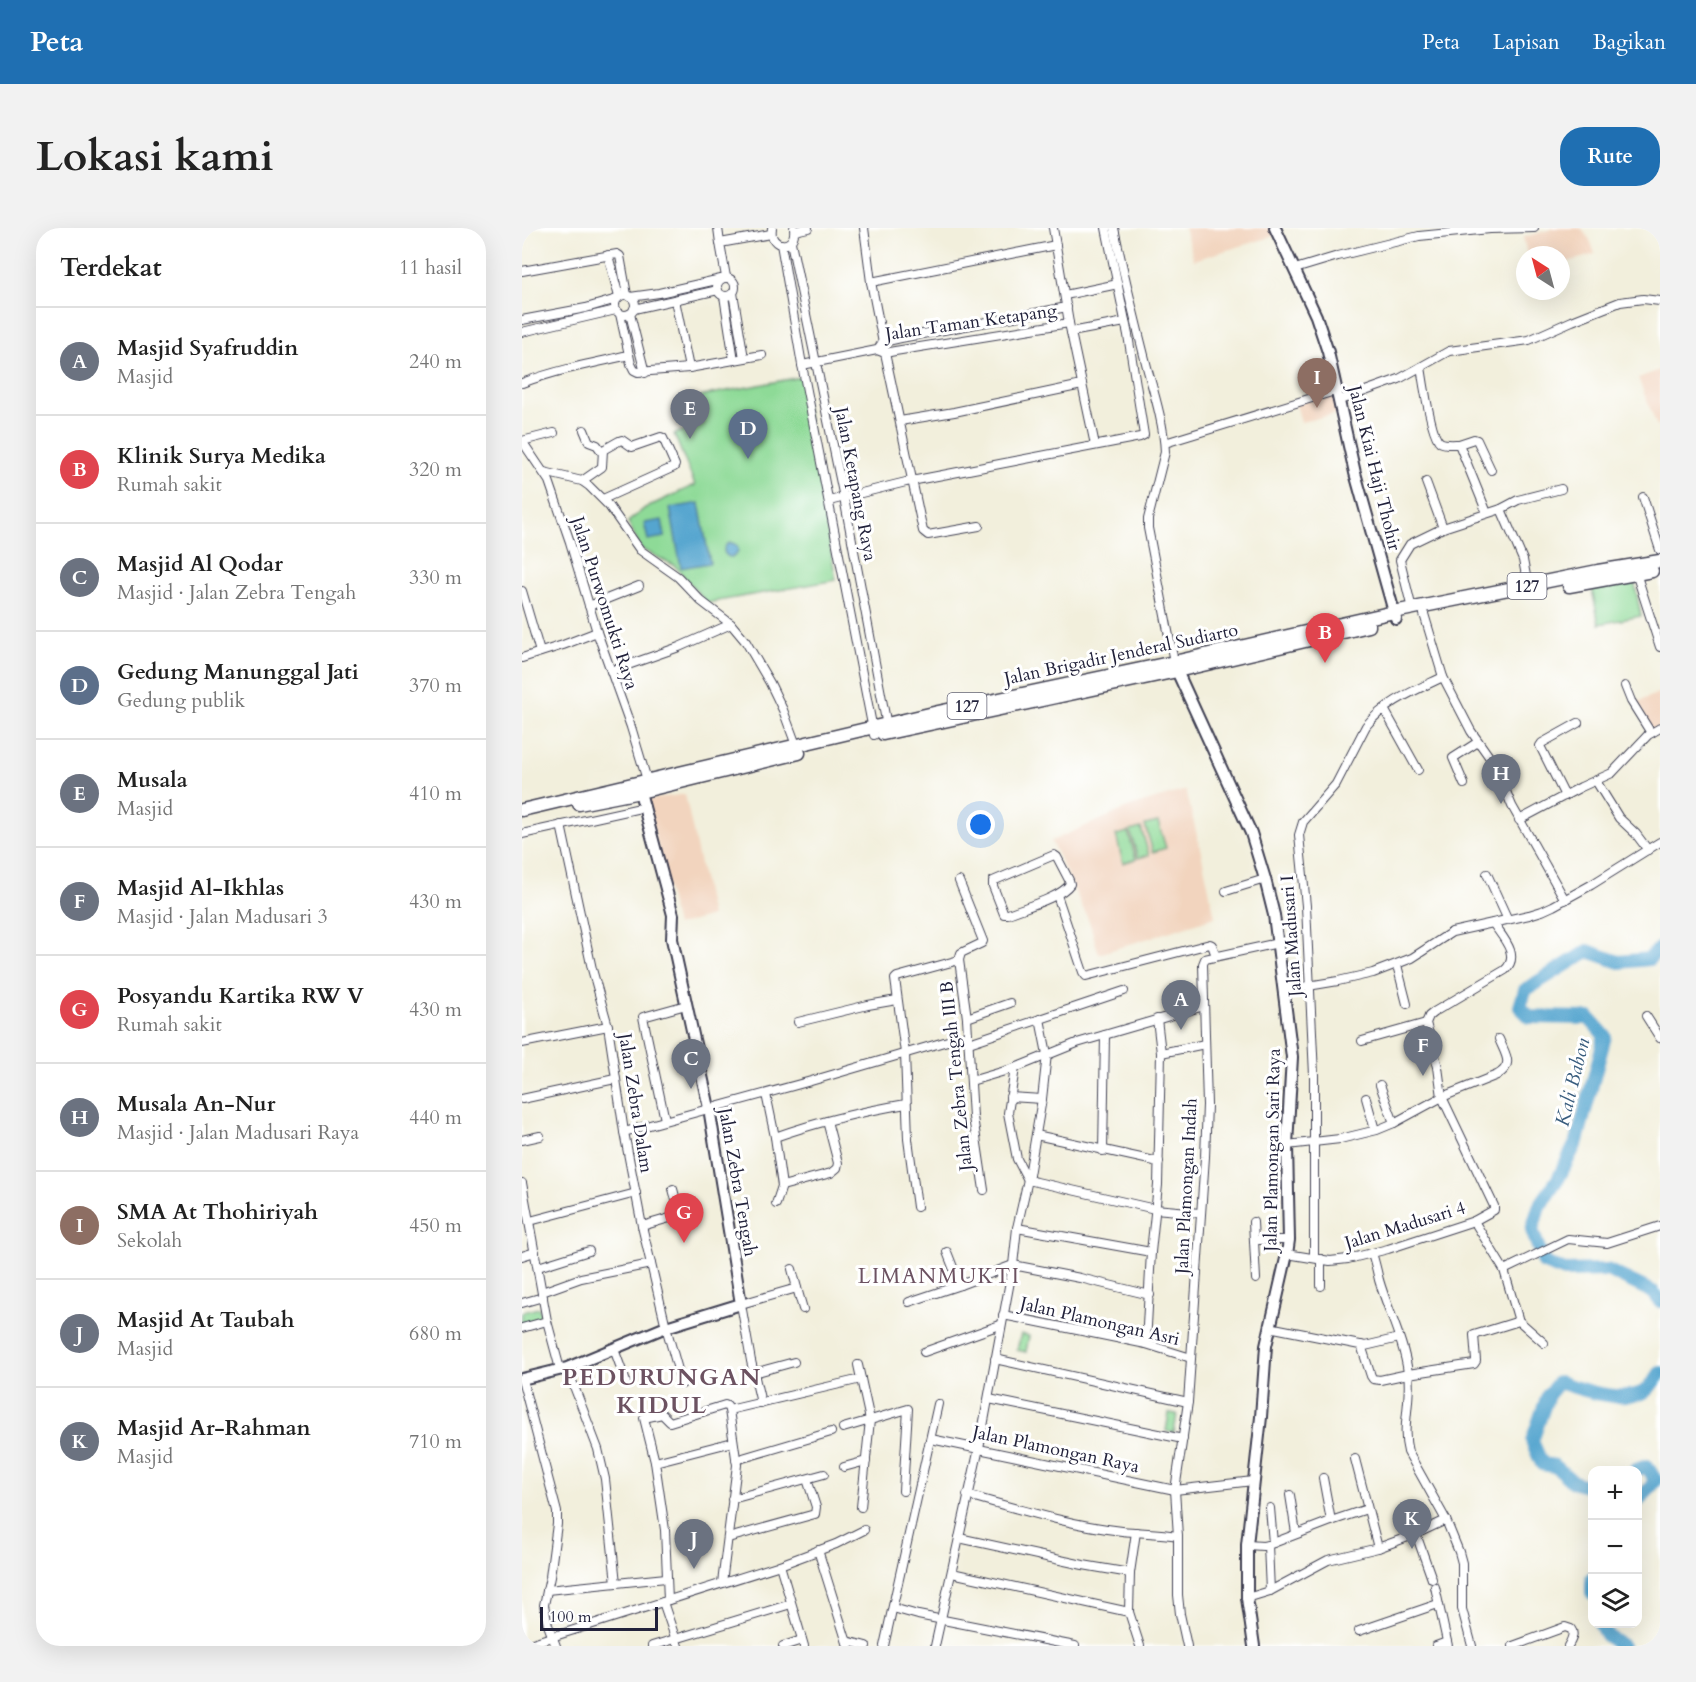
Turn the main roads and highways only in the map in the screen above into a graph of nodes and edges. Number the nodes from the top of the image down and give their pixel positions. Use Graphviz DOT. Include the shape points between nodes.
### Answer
graph roads {
  1 [pos="1660,561"];
  2 [pos="1660,569"];
  3 [pos="1418,612"];
  4 [pos="874,731"];
  5 [pos="522,810"];
  6 [pos="522,817"];
  1 -- 3 [label="main road, Jalan Brigadir Jenderal Sudiarto / 127" via="1598,571"];
  2 -- 3 [label="main road, Jalan Brigadir Jenderal Sudiarto / 127"];
  3 -- 4 [label="main road, Jalan Brigadir Jenderal Sudiarto / 127"];
  4 -- 5 [label="main road, Jalan Brigadir Jenderal Sudiarto / 127" via="796,745"];
  4 -- 6 [label="main road, Jalan Brigadir Jenderal Sudiarto / 127" via="640,792"];
}
